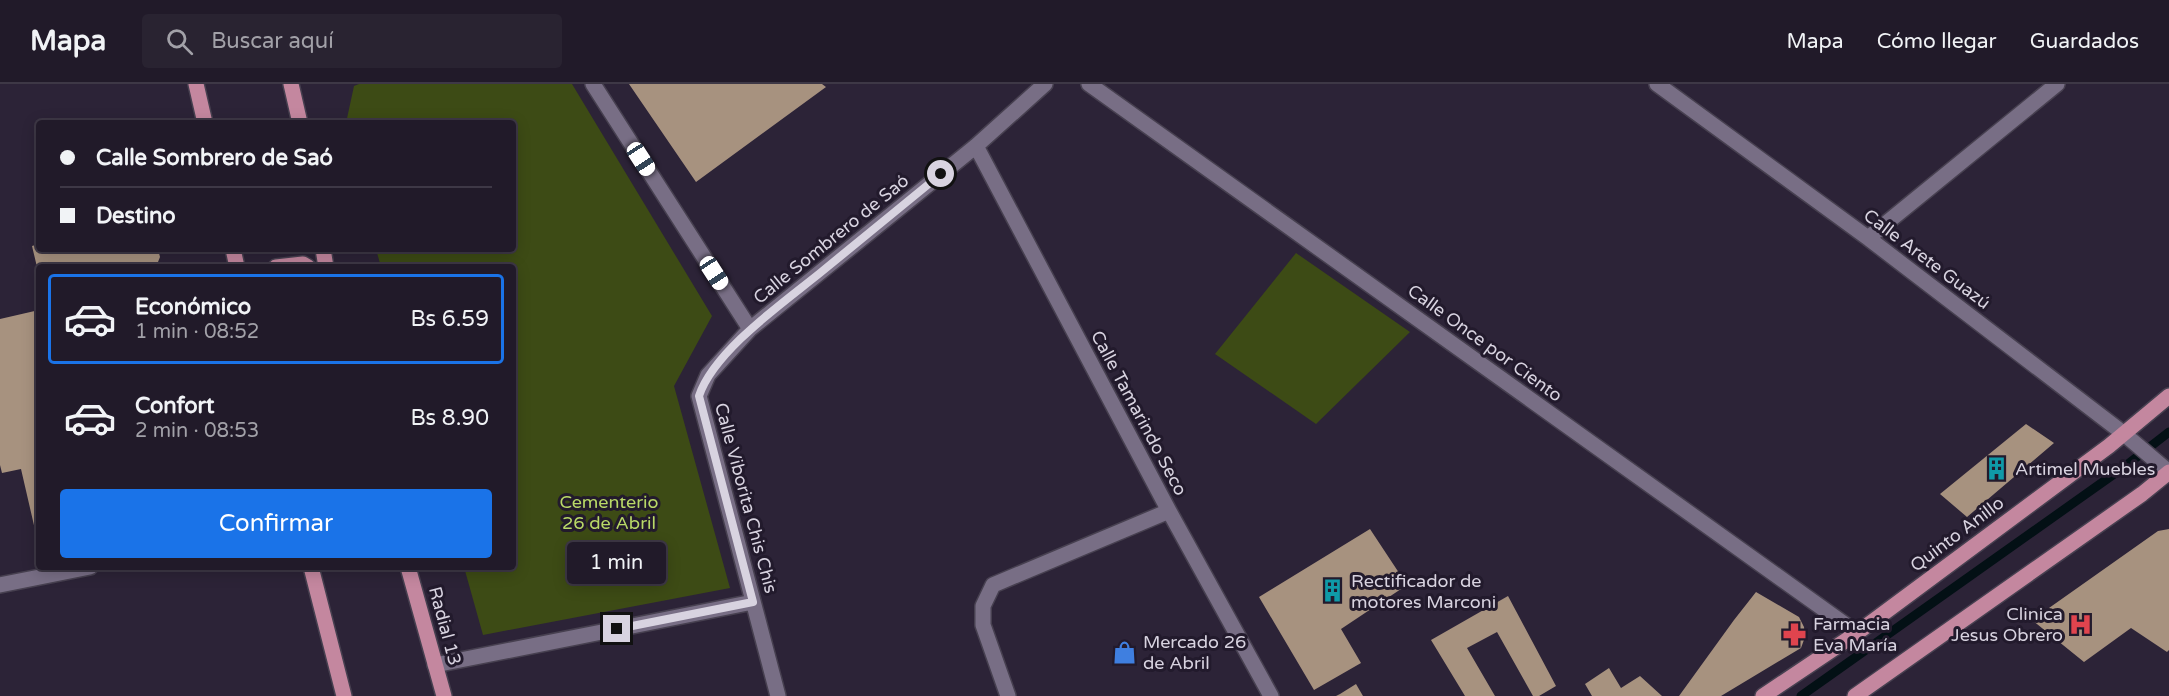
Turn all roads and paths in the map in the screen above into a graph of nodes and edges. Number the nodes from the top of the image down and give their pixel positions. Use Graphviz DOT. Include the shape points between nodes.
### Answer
graph roads {
  1 [pos="196,84"];
  2 [pos="291,84"];
  3 [pos="593,84"];
  4 [pos="1045,84"];
  5 [pos="1089,84"];
  6 [pos="1657,84"];
  7 [pos="2057,84"];
  8 [pos="204,120"];
  9 [pos="299,120"];
  10 [pos="976,146"];
  11 [pos="1868,238"];
  12 [pos="750,329"];
  13 [pos="2169,396"];
  14 [pos="2123,434"];
  15 [pos="2169,472"];
  16 [pos="1170,511"];
  17 [pos="75,570"];
  18 [pos="312,570"];
  19 [pos="409,570"];
  20 [pos="0,585"];
  21 [pos="753,602"];
  22 [pos="1857,633"];
  23 [pos="435,665"];
  24 [pos="344,696"];
  25 [pos="444,696"];
  26 [pos="778,696"];
  27 [pos="1008,696"];
  28 [pos="1270,696"];
  29 [pos="1763,696"];
  30 [pos="1855,696"];
  1 -- 8 [label="main road"];
  2 -- 9 [label="main road"];
  3 -- 12 [label="street"];
  4 -- 10 [label="street, Calle Sombrero de Saó"];
  5 -- 22 [label="street, Calle Once por Ciento"];
  6 -- 11 [label="street, Calle Arete Guazú"];
  7 -- 11 [label="street"];
  10 -- 12 [label="street, Calle Sombrero de Saó"];
  10 -- 16 [label="street, Calle Tamarindo Seco"];
  11 -- 14 [label="street, Calle Arete Guazú"];
  12 -- 21 [label="street, Calle Viborita Chis Chis" via="708,375 699,396"];
  13 -- 14 [label="main road, Quinto Anillo"];
  14 -- 15 [label="street, Calle Arete Guazú"];
  14 -- 22 [label="main road, Quinto Anillo"];
  15 -- 30 [label="main road"];
  16 -- 27 [label="street" via="993,585 983,606 983,625"];
  16 -- 28 [label="street, Calle Tamarindo Seco"];
  17 -- 20 [label="street"];
  18 -- 24 [label="main road"];
  19 -- 23 [label="main road, Radial 13"];
  21 -- 23 [label="street"];
  21 -- 26 [label="street, Calle Viborita Chis Chis"];
  22 -- 29 [label="main road, Quinto Anillo"];
  23 -- 25 [label="main road, Radial 13"];
}
